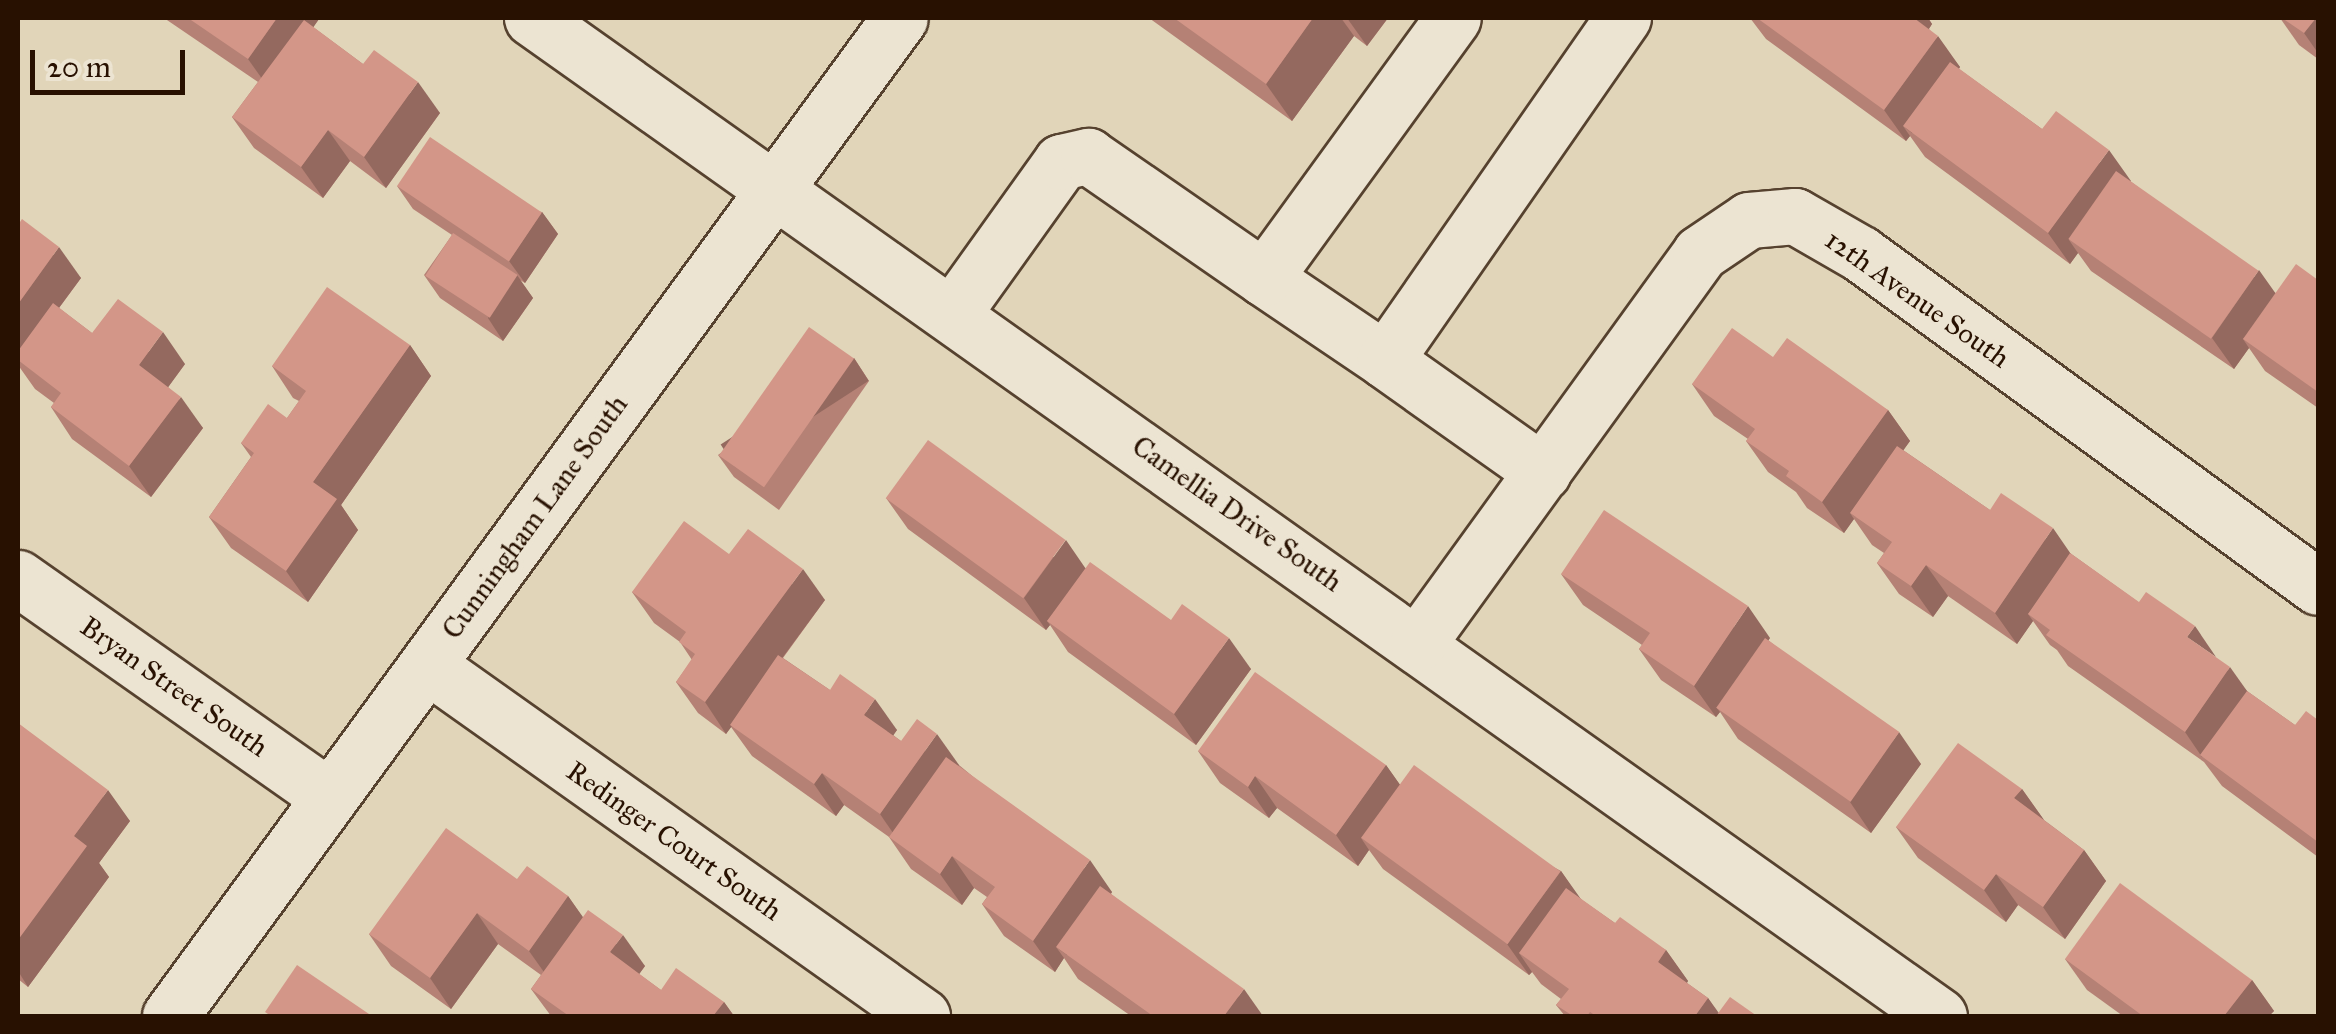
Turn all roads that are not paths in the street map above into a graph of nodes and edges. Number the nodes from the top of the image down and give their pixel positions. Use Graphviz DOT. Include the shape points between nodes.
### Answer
graph roads {
  1 [pos="532,18"];
  2 [pos="900,18"];
  3 [pos="1454,18"];
  4 [pos="1623,18"];
  5 [pos="776,186"];
  6 [pos="1264,278"];
  7 [pos="953,313"];
  8 [pos="1385,360"];
  9 [pos="1542,472"];
  10 [pos="18,578"];
  11 [pos="2318,587"];
  12 [pos="1418,643"];
  13 [pos="427,665"];
  14 [pos="330,797"];
  15 [pos="170,1016"];
  16 [pos="922,1016"];
  17 [pos="1939,1016"];
  1 -- 5 [label="street, Camellia Drive South"];
  2 -- 5 [label="street, Cunningham Lane South"];
  3 -- 6 [label="street"];
  4 -- 8 [label="street"];
  5 -- 7 [label="street, Camellia Drive South"];
  5 -- 13 [label="street, Cunningham Lane South"];
  6 -- 7 [label="street" via="1088,156 1061,162"];
  6 -- 8 [label="street"];
  7 -- 12 [label="street, Camellia Drive South"];
  8 -- 9 [label="street"];
  9 -- 11 [label="street, 12th Avenue South" via="1700,252 1749,220 1795,216 1861,254"];
  9 -- 12 [label="street, 12th Avenue South"];
  10 -- 14 [label="street, Bryan Street South"];
  12 -- 17 [label="street, Camellia Drive South"];
  13 -- 14 [label="street, Cunningham Lane South"];
  13 -- 16 [label="street, Redinger Court South"];
  14 -- 15 [label="street, Cunningham Lane South"];
}
